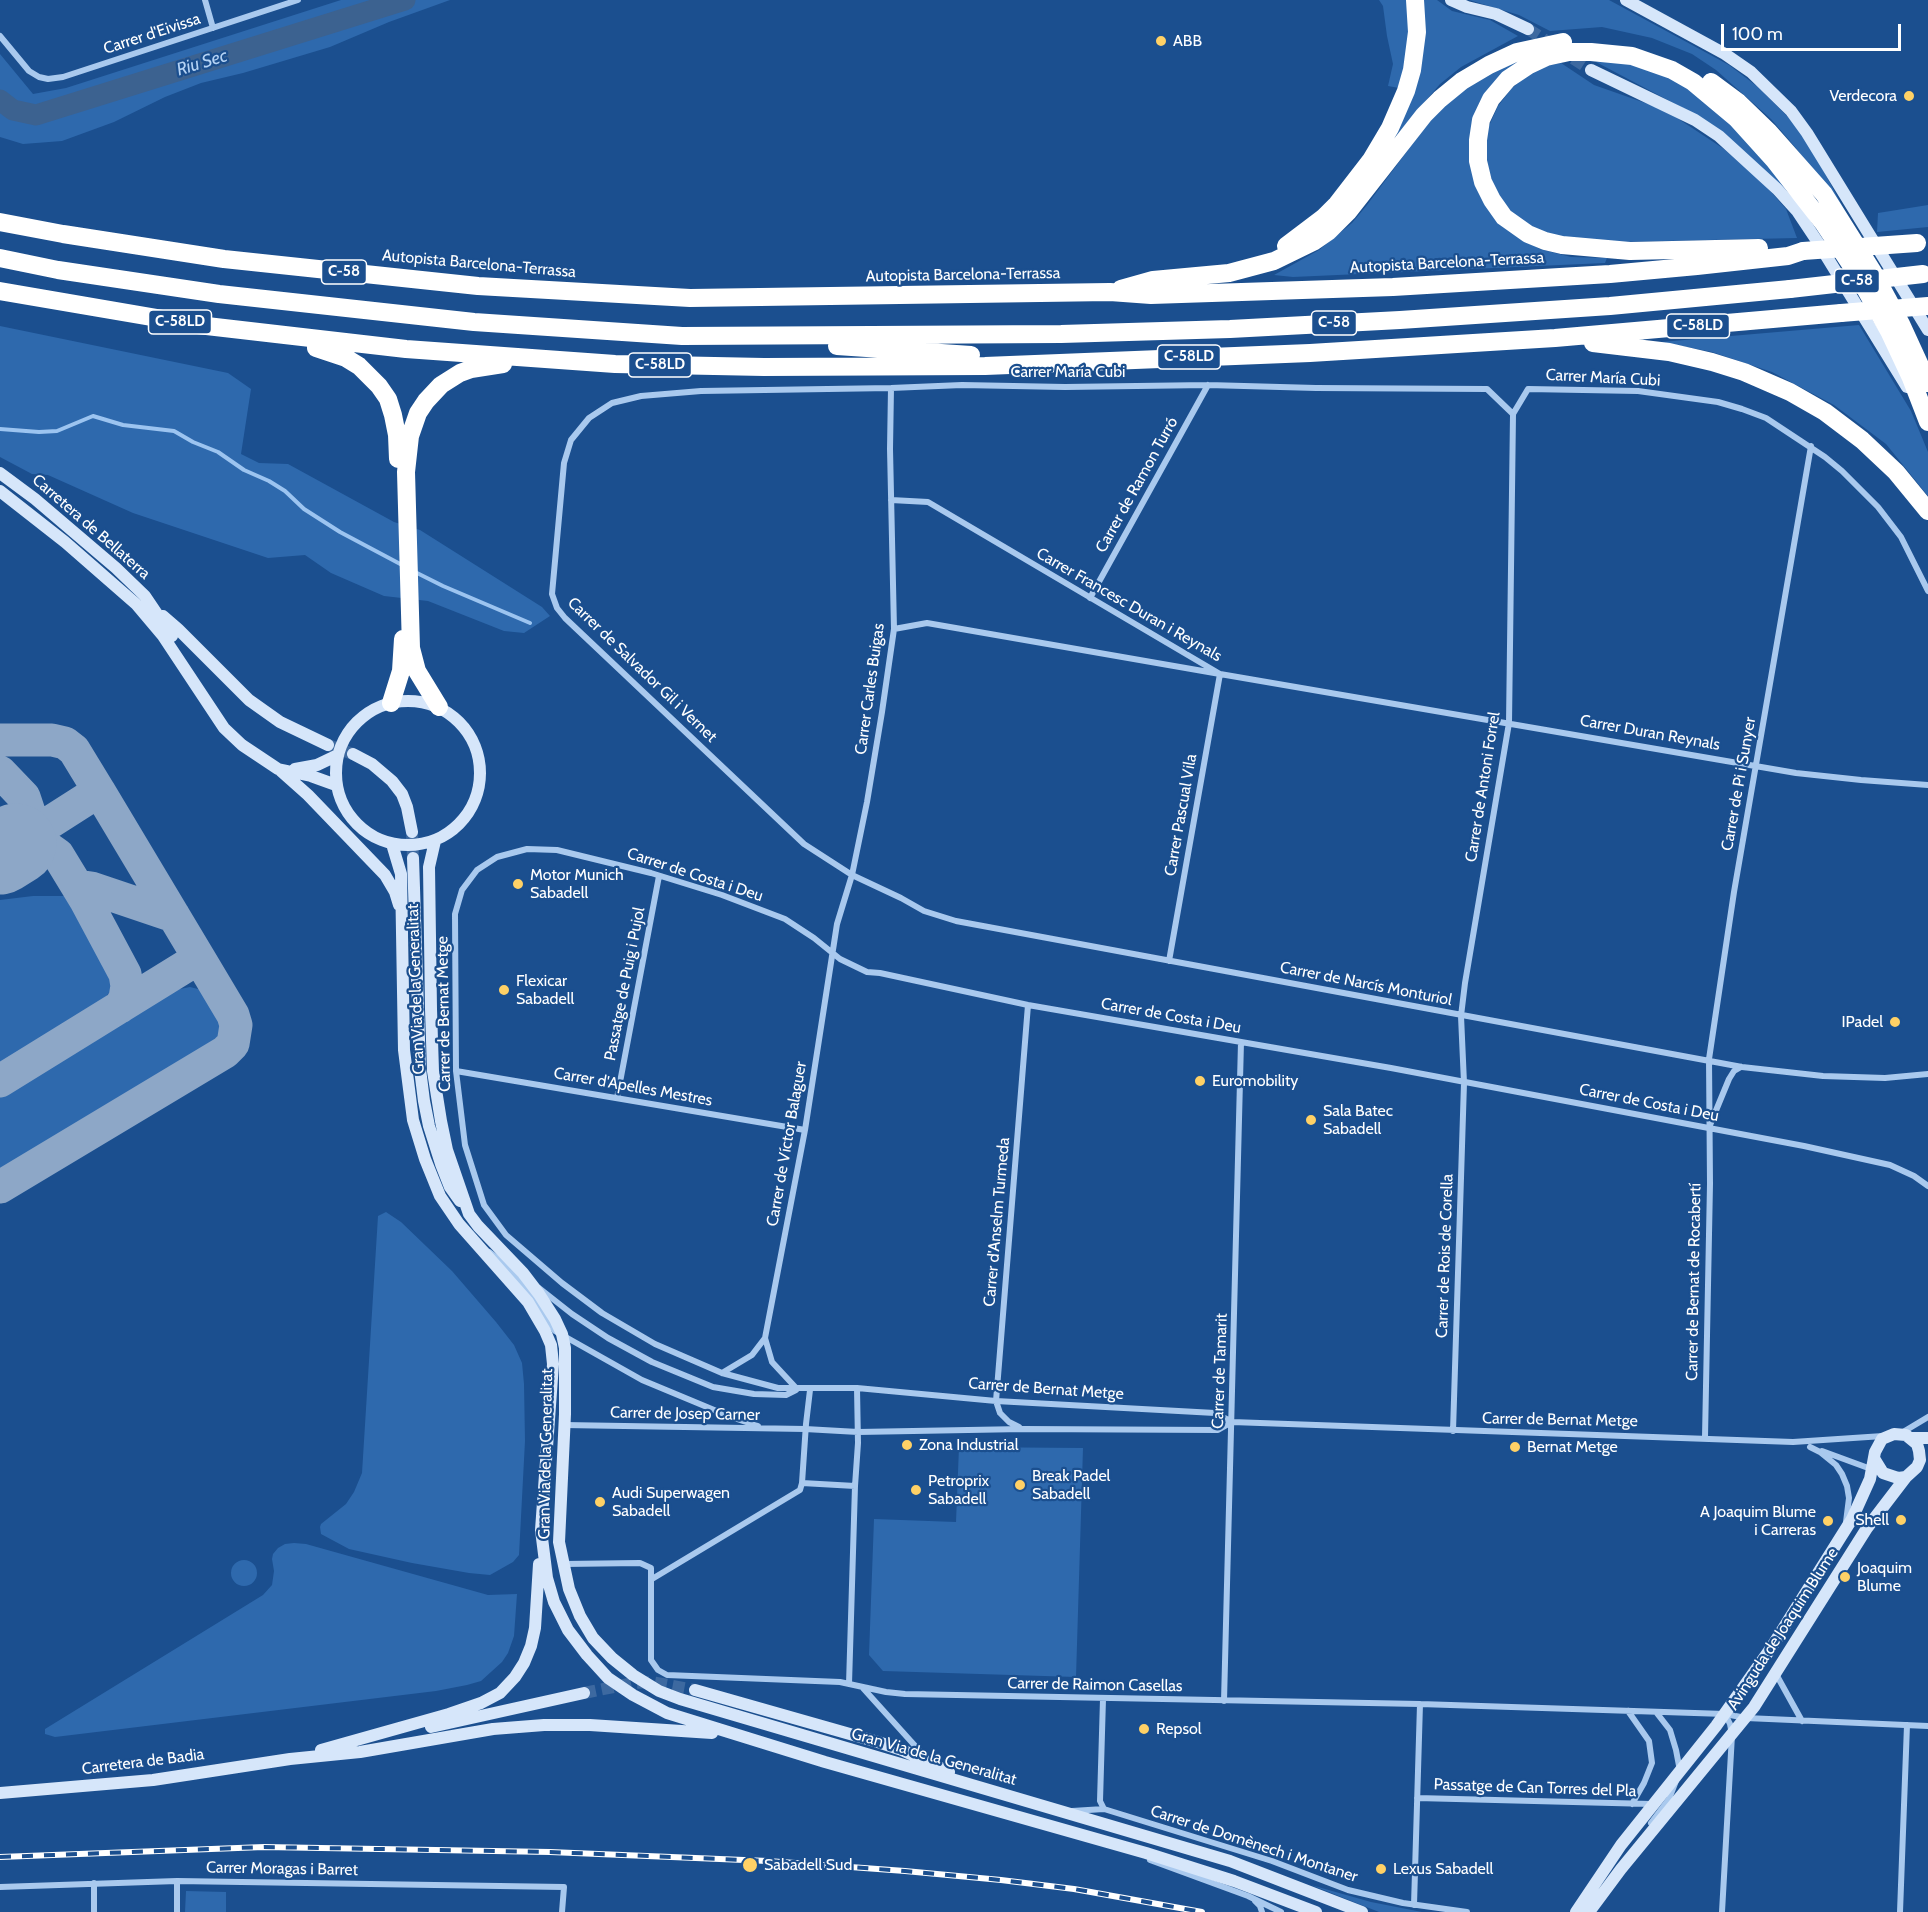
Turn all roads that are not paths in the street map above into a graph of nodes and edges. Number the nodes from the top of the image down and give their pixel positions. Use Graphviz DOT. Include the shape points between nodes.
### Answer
graph roads {
  1 [pos="205,0"];
  2 [pos="298,0"];
  3 [pos="1415,0"];
  4 [pos="1451,0"];
  5 [pos="1626,0"];
  6 [pos="213,28"];
  7 [pos="1528,29"];
  8 [pos="0,36"];
  9 [pos="1591,70"];
  10 [pos="0,222"];
  11 [pos="1922,242"];
  12 [pos="1791,252"];
  13 [pos="0,258"];
  14 [pos="1250,267"];
  15 [pos="1926,274"];
  16 [pos="0,291"];
  17 [pos="1110,292"];
  18 [pos="1928,306"];
  19 [pos="1928,330"];
  20 [pos="253,332"];
  21 [pos="682,336"];
  22 [pos="1555,338"];
  23 [pos="1069,362"];
  24 [pos="615,364"];
  25 [pos="1928,383"];
  26 [pos="1208,385"];
  27 [pos="891,388"];
  28 [pos="1528,388"];
  29 [pos="612,403"];
  30 [pos="1514,414"];
  31 [pos="1927,420"];
  32 [pos="1810,446"];
  33 [pos="0,473"];
  34 [pos="0,491"];
  35 [pos="891,500"];
  36 [pos="1928,511"];
  37 [pos="404,531"];
  38 [pos="1928,591"];
  39 [pos="1090,598"];
  40 [pos="156,610"];
  41 [pos="407,611"];
  42 [pos="894,629"];
  43 [pos="1220,674"];
  44 [pos="391,703"];
  45 [pos="208,705"];
  46 [pos="439,707"];
  47 [pos="1509,723"];
  48 [pos="328,745"];
  49 [pos="353,754"];
  50 [pos="338,755"];
  51 [pos="1755,765"];
  52 [pos="278,769"];
  53 [pos="336,785"];
  54 [pos="1928,785"];
  55 [pos="412,832"];
  56 [pos="435,841"];
  57 [pos="392,844"];
  58 [pos="413,858"];
  59 [pos="852,875"];
  60 [pos="659,876"];
  61 [pos="401,911"];
  62 [pos="455,914"];
  63 [pos="833,953"];
  64 [pos="1169,961"];
  65 [pos="1028,1005"];
  66 [pos="1461,1016"];
  67 [pos="1241,1042"];
  68 [pos="1709,1059"];
  69 [pos="1742,1066"];
  70 [pos="456,1071"];
  71 [pos="1928,1074"];
  72 [pos="1464,1083"];
  73 [pos="617,1098"];
  74 [pos="1708,1128"];
  75 [pos="805,1130"];
  76 [pos="1928,1186"];
  77 [pos="469,1214"];
  78 [pos="475,1242"];
  79 [pos="523,1273"];
  80 [pos="562,1334"];
  81 [pos="765,1338"];
  82 [pos="722,1373"];
  83 [pos="857,1388"];
  84 [pos="797,1389"];
  85 [pos="810,1389"];
  86 [pos="996,1401"];
  87 [pos="1928,1417"];
  88 [pos="1232,1422"];
  89 [pos="564,1425"];
  90 [pos="764,1429"];
  91 [pos="806,1429"];
  92 [pos="1023,1429"];
  93 [pos="1453,1431"];
  94 [pos="858,1432"];
  95 [pos="1887,1436"];
  96 [pos="1906,1436"];
  97 [pos="1704,1437"];
  98 [pos="1928,1438"];
  99 [pos="1792,1442"];
  100 [pos="1809,1447"];
  101 [pos="1922,1465"];
  102 [pos="1877,1468"];
  103 [pos="1906,1477"];
  104 [pos="802,1483"];
  105 [pos="855,1486"];
  106 [pos="541,1530"];
  107 [pos="1844,1533"];
  108 [pos="564,1564"];
  109 [pos="652,1579"];
  110 [pos="1776,1673"];
  111 [pos="849,1683"];
  112 [pos="861,1686"];
  113 [pos="695,1690"];
  114 [pos="584,1693"];
  115 [pos="1103,1699"];
  116 [pos="1224,1701"];
  117 [pos="1420,1704"];
  118 [pos="1628,1711"];
  119 [pos="1656,1712"];
  120 [pos="1725,1714"];
  121 [pos="1746,1718"];
  122 [pos="1802,1721"];
  123 [pos="1907,1725"];
  124 [pos="1928,1726"];
  125 [pos="1732,1735"];
  126 [pos="740,1736"];
  127 [pos="290,1759"];
  128 [pos="930,1763"];
  129 [pos="1680,1771"];
  130 [pos="997,1792"];
  131 [pos="0,1793"];
  132 [pos="1417,1798"];
  133 [pos="1632,1804"];
  134 [pos="1652,1804"];
  135 [pos="1104,1809"];
  136 [pos="1065,1812"];
  137 [pos="1093,1838"];
  138 [pos="1637,1850"];
  139 [pos="177,1881"];
  140 [pos="94,1883"];
  141 [pos="0,1887"];
  142 [pos="1252,1898"];
  143 [pos="1414,1905"];
  144 [pos="94,1912"];
  145 [pos="177,1912"];
  146 [pos="562,1912"];
  147 [pos="1262,1912"];
  148 [pos="1281,1912"];
  149 [pos="1316,1912"];
  150 [pos="1362,1912"];
  151 [pos="1467,1912"];
  152 [pos="1576,1912"];
  153 [pos="1589,1912"];
  154 [pos="1722,1912"];
  155 [pos="1900,1912"];
  1 -- 6 [label="street"];
  2 -- 6 [label="street, Carrer d'Eivissa"];
  3 -- 14 [label="highway" via="1416,50 1409,81 1399,110 1371,160 1323,218"];
  4 -- 7 [label="street"];
  5 -- 19 [label="street" via="1725,54 1791,111"];
  6 -- 8 [label="street, Carrer d'Eivissa" via="48,79 29,71"];
  9 -- 31 [label="street" via="1695,120 1732,147 1777,189 1817,241"];
  10 -- 17 [label="highway, Autopista Barcelona-Terrassa / C-58" via="224,259 478,286 690,298"];
  11 -- 12 [label="highway, Autopista Barcelona-Terrassa / C-58, bridge"];
  12 -- 17 [label="highway, Autopista Barcelona-Terrassa / C-58" via="1610,274 1393,287 1151,295"];
  12 -- 31 [label="highway" via="1630,251 1563,245 1528,234 1504,217 1483,182 1478,161 1481,120 1495,93 1508,79 1529,65 1558,54 1591,51 1632,56 1693,82 1736,118 1824,224 1888,331"];
  13 -- 21 [label="highway, C-58" via="219,294 474,322"];
  14 -- 17 [label="highway" via="1200,277 1153,280"];
  14 -- 25 [label="highway" via="1297,252 1329,231 1363,195 1424,115 1462,81 1489,65 1517,52 1574,40 1629,44 1667,56 1722,89 1797,163 1824,194 1873,272"];
  15 -- 21 [label="highway, C-58, bridge" via="1598,307 1241,328 1061,334"];
  16 -- 20 [label="highway, C-58LD"];
  18 -- 22 [label="highway, C-58LD, bridge"];
  20 -- 24 [label="highway, C-58LD" via="406,349"];
  20 -- 37 [label="highway" via="330,351 359,366 379,386 391,407 397,435"];
  21 -- 23 [label="highway"];
  22 -- 23 [label="highway, C-58LD"];
  22 -- 36 [label="highway" via="1669,352 1730,367 1768,382 1808,401 1845,426 1880,455"];
  23 -- 24 [label="highway, C-58LD" via="868,367"];
  24 -- 37 [label="highway" via="496,364 460,373 441,385 418,413 410,436"];
  26 -- 27 [label="street, Carrer María Cubi" via="962,384"];
  26 -- 30 [label="street, Carrer María Cubi" via="1487,388"];
  26 -- 39 [label="street, Carrer de Ramon Turró"];
  27 -- 29 [label="street, Carrer María Cubi" via="702,391 641,396"];
  27 -- 35 [label="street, Carrer Carles Buigas"];
  28 -- 30 [label="street, Carrer de Antoni Forrel"];
  28 -- 32 [label="street, Carrer María Cubi" via="1638,391 1718,402 1766,418"];
  29 -- 59 [label="street, Carrer de Salvador Gil i Vernet" via="589,418 571,440 564,464 552,594 557,608 804,844"];
  30 -- 47 [label="street, Carrer de Antoni Forrel"];
  32 -- 38 [label="street, Carrer María Cubi" via="1842,471 1890,522"];
  32 -- 51 [label="street, Carrer de Pi i Sunyer"];
  33 -- 40 [label="street, Carretera de Bellaterra" via="116,568"];
  34 -- 45 [label="street, Carretera de Bellaterra" via="136,604 164,636"];
  35 -- 39 [label="street, Carrer Francesc Duran i Reynals" via="928,502"];
  35 -- 42 [label="street, Carrer Carles Buigas"];
  37 -- 41 [label="highway"];
  39 -- 43 [label="street, Carrer Francesc Duran i Reynals"];
  40 -- 45 [label="street, Carretera de Bellaterra"];
  40 -- 48 [label="street" via="249,700 280,722"];
  41 -- 44 [label="highway" via="400,671"];
  41 -- 46 [label="highway" via="414,661"];
  42 -- 43 [label="street" via="927,623"];
  42 -- 59 [label="street, Carrer Carles Buigas"];
  43 -- 47 [label="street, Carrer Francesc Duran i Reynals"];
  43 -- 64 [label="street, Carrer Pascual Vila"];
  44 -- 46 [label="street" via="418,701"];
  44 -- 50 [label="street" via="359,720"];
  45 -- 52 [label="street, Carretera de Bellaterra" via="242,745"];
  46 -- 56 [label="street" via="457,720 471,738 480,771 477,794 468,814 454,830"];
  47 -- 51 [label="street, Carrer Duran Reynals"];
  47 -- 66 [label="street, Carrer de Antoni Forrel"];
  49 -- 55 [label="street" via="372,764 402,794"];
  50 -- 52 [label="street" via="308,767"];
  50 -- 53 [label="street"];
  51 -- 54 [label="street, Carrer Duran Reynals"];
  51 -- 68 [label="street, Carrer de Pi i Sunyer"];
  52 -- 53 [label="street, Carretera de Bellaterra"];
  52 -- 61 [label="street" via="385,875"];
  53 -- 57 [label="street" via="355,823 372,837"];
  56 -- 57 [label="street" via="414,846"];
  56 -- 77 [label="street, Gran Via de la Generalitat" via="429,867 433,1071 447,1150"];
  57 -- 61 [label="street, Gran Via de la Generalitat" via="401,874"];
  58 -- 77 [label="street" via="424,1101 450,1187"];
  59 -- 63 [label="street, Carrer Carles Buigas"];
  59 -- 64 [label="street, Carrer de Narcís Monturiol" via="924,911 956,921"];
  60 -- 62 [label="street, Carrer de Costa i Deu" via="558,850 527,849 496,857 477,870 462,890"];
  60 -- 63 [label="street, Carrer de Costa i Deu" via="785,920"];
  60 -- 73 [label="street, Passatge de Puig i Pujol"];
  61 -- 78 [label="street, Gran Via de la Generalitat" via="404,1050 413,1120 440,1196"];
  62 -- 70 [label="street, Carrer de Bernat Metge"];
  63 -- 65 [label="street, Carrer de Costa i Deu" via="867,972"];
  63 -- 75 [label="street, Carrer de Víctor Balaguer"];
  64 -- 66 [label="street, Carrer de Narcís Monturiol"];
  65 -- 67 [label="street, Carrer de Costa i Deu"];
  65 -- 86 [label="street, Carrer d'Anselm Turmeda"];
  66 -- 68 [label="street, Carrer de Narcís Monturiol"];
  66 -- 72 [label="street, Carrer de Antoni Forrel"];
  67 -- 72 [label="street, Carrer de Costa i Deu"];
  67 -- 88 [label="street, Carrer de Tamarit"];
  68 -- 69 [label="street, Carrer de Narcís Monturiol"];
  68 -- 74 [label="street, Carrer de Pi i Sunyer"];
  69 -- 71 [label="street, Carrer de Narcís Monturiol" via="1823,1076 1885,1078"];
  69 -- 74 [label="street" via="1729,1079"];
  70 -- 73 [label="street, Carrer d'Apelles Mestres"];
  70 -- 82 [label="street, Carrer de Bernat Metge" via="465,1145 484,1205 506,1235 602,1313 655,1344"];
  72 -- 74 [label="street, Carrer de Costa i Deu"];
  72 -- 93 [label="street, Carrer de Rois de Corella"];
  73 -- 75 [label="street, Carrer d'Apelles Mestres"];
  74 -- 76 [label="street, Carrer de Costa i Deu" via="1890,1165"];
  74 -- 97 [label="street, Carrer de Bernat de Rocabertí"];
  75 -- 81 [label="street, Carrer de Víctor Balaguer"];
  77 -- 79 [label="street, Gran Via de la Generalitat"];
  78 -- 80 [label="street" via="502,1262 531,1295 550,1326"];
  78 -- 106 [label="street, Gran Via de la Generalitat" via="528,1302 551,1345 553,1364"];
  79 -- 80 [label="street, Gran Via de la Generalitat"];
  79 -- 84 [label="street, Carrer de Bernat Metge" via="572,1314 652,1362 713,1387 765,1395 786,1395"];
  80 -- 89 [label="street, Gran Via de la Generalitat"];
  80 -- 90 [label="street" via="642,1380"];
  81 -- 82 [label="street" via="752,1355"];
  81 -- 84 [label="street" via="772,1362"];
  82 -- 84 [label="street, Carrer de Bernat Metge" via="771,1387"];
  83 -- 85 [label="street, Carrer de Bernat Metge"];
  83 -- 86 [label="street, Carrer de Bernat Metge"];
  83 -- 94 [label="street"];
  84 -- 85 [label="street, Carrer de Bernat Metge"];
  85 -- 91 [label="street"];
  86 -- 88 [label="street, Carrer de Bernat Metge" via="1215,1413"];
  86 -- 92 [label="street" via="1000,1413"];
  87 -- 96 [label="street"];
  88 -- 92 [label="street, Carrer de Bernat Metge" via="1218,1430"];
  88 -- 93 [label="street, Carrer de Bernat Metge"];
  88 -- 116 [label="street, Carrer de Tamarit"];
  89 -- 90 [label="street, Carrer de Josep Carner"];
  89 -- 108 [label="street, Gran Via de la Generalitat" via="559,1542"];
  90 -- 91 [label="street, Carrer de Josep Carner"];
  91 -- 94 [label="street, Carrer de Bernat Metge"];
  91 -- 104 [label="street"];
  92 -- 94 [label="street, Carrer de Bernat Metge"];
  93 -- 97 [label="street, Carrer de Bernat Metge"];
  94 -- 105 [label="street"];
  95 -- 96 [label="street"];
  95 -- 99 [label="street, Carrer de Bernat Metge"];
  95 -- 102 [label="street" via="1878,1445"];
  96 -- 98 [label="street"];
  96 -- 101 [label="street" via="1920,1452"];
  97 -- 99 [label="street, Carrer de Bernat Metge"];
  99 -- 100 [label="street"];
  100 -- 102 [label="street"];
  100 -- 107 [label="street" via="1836,1465 1847,1486 1849,1504"];
  101 -- 103 [label="street"];
  102 -- 103 [label="street" via="1894,1478"];
  102 -- 107 [label="street, Avinguda de Joaquim Blume"];
  103 -- 110 [label="street, Avinguda de Joaquim Blume" via="1867,1528"];
  104 -- 105 [label="street"];
  104 -- 109 [label="street" via="800,1490"];
  105 -- 111 [label="street"];
  106 -- 126 [label="street, Gran Via de la Generalitat" via="554,1602 568,1630 608,1678 667,1713"];
  106 -- 127 [label="street" via="531,1646 515,1677 500,1693 449,1714"];
  107 -- 120 [label="street, Avinguda de Joaquim Blume" via="1772,1648"];
  108 -- 109 [label="street" via="640,1563 651,1568"];
  108 -- 130 [label="street, Gran Via de la Generalitat" via="569,1589 593,1638 633,1675 659,1691"];
  109 -- 111 [label="street, Carrer de Raimon Casellas" via="651,1660 663,1673"];
  110 -- 121 [label="street, Avinguda de Joaquim Blume"];
  110 -- 122 [label="street"];
  111 -- 112 [label="street, Carrer de Raimon Casellas"];
  112 -- 115 [label="street, Carrer de Raimon Casellas" via="905,1695"];
  112 -- 128 [label="street"];
  113 -- 128 [label="street" via="878,1742"];
  114 -- 127 [label="street"];
  115 -- 116 [label="street, Carrer de Raimon Casellas"];
  115 -- 135 [label="street" via="1100,1801"];
  116 -- 117 [label="street, Carrer de Raimon Casellas"];
  117 -- 118 [label="street, Carrer de Raimon Casellas"];
  117 -- 132 [label="street"];
  118 -- 119 [label="street, Carrer de Raimon Casellas"];
  118 -- 133 [label="street" via="1649,1741 1652,1762"];
  119 -- 120 [label="street, Carrer de Raimon Casellas"];
  119 -- 129 [label="street" via="1670,1730"];
  120 -- 121 [label="street, Carrer de Raimon Casellas"];
  120 -- 125 [label="street"];
  120 -- 129 [label="street, Avinguda de Joaquim Blume"];
  121 -- 122 [label="street, Carrer de Raimon Casellas"];
  121 -- 125 [label="street, Avinguda de Joaquim Blume"];
  122 -- 123 [label="street, Carrer de Raimon Casellas"];
  123 -- 124 [label="street, Carrer de Raimon Casellas"];
  123 -- 155 [label="street"];
  125 -- 138 [label="street, Avinguda de Joaquim Blume"];
  125 -- 154 [label="street"];
  126 -- 127 [label="street" via="639,1727 544,1725"];
  126 -- 137 [label="street, Gran Via de la Generalitat"];
  127 -- 131 [label="street, Carretera de Badia" via="153,1780"];
  128 -- 130 [label="street"];
  129 -- 134 [label="street, Avinguda de Joaquim Blume"];
  129 -- 138 [label="street, Avinguda de Joaquim Blume" via="1674,1790"];
  130 -- 136 [label="street, Gran Via de la Generalitat"];
  132 -- 133 [label="street, Passatge de Can Torres del Pla"];
  132 -- 143 [label="street"];
  133 -- 134 [label="street, Passatge de Can Torres del Pla"];
  134 -- 152 [label="street, Avinguda de Joaquim Blume"];
  135 -- 136 [label="street, Carrer de Domènech i Montaner"];
  135 -- 143 [label="street, Carrer de Domènech i Montaner" via="1272,1861 1348,1890"];
  136 -- 150 [label="street, Gran Via de la Generalitat" via="1230,1861"];
  137 -- 142 [label="street"];
  137 -- 149 [label="street, Gran Via de la Generalitat" via="1234,1881"];
  138 -- 153 [label="street, Avinguda de Joaquim Blume"];
  139 -- 140 [label="street, Carrer Moragas i Barret"];
  139 -- 145 [label="street"];
  139 -- 146 [label="street, Carrer Moragas i Barret" via="564,1887"];
  140 -- 141 [label="street, Carrer Moragas i Barret"];
  140 -- 144 [label="street"];
  142 -- 147 [label="street"];
  142 -- 148 [label="street"];
  143 -- 151 [label="street, Carrer de Domènech i Montaner"];
}
